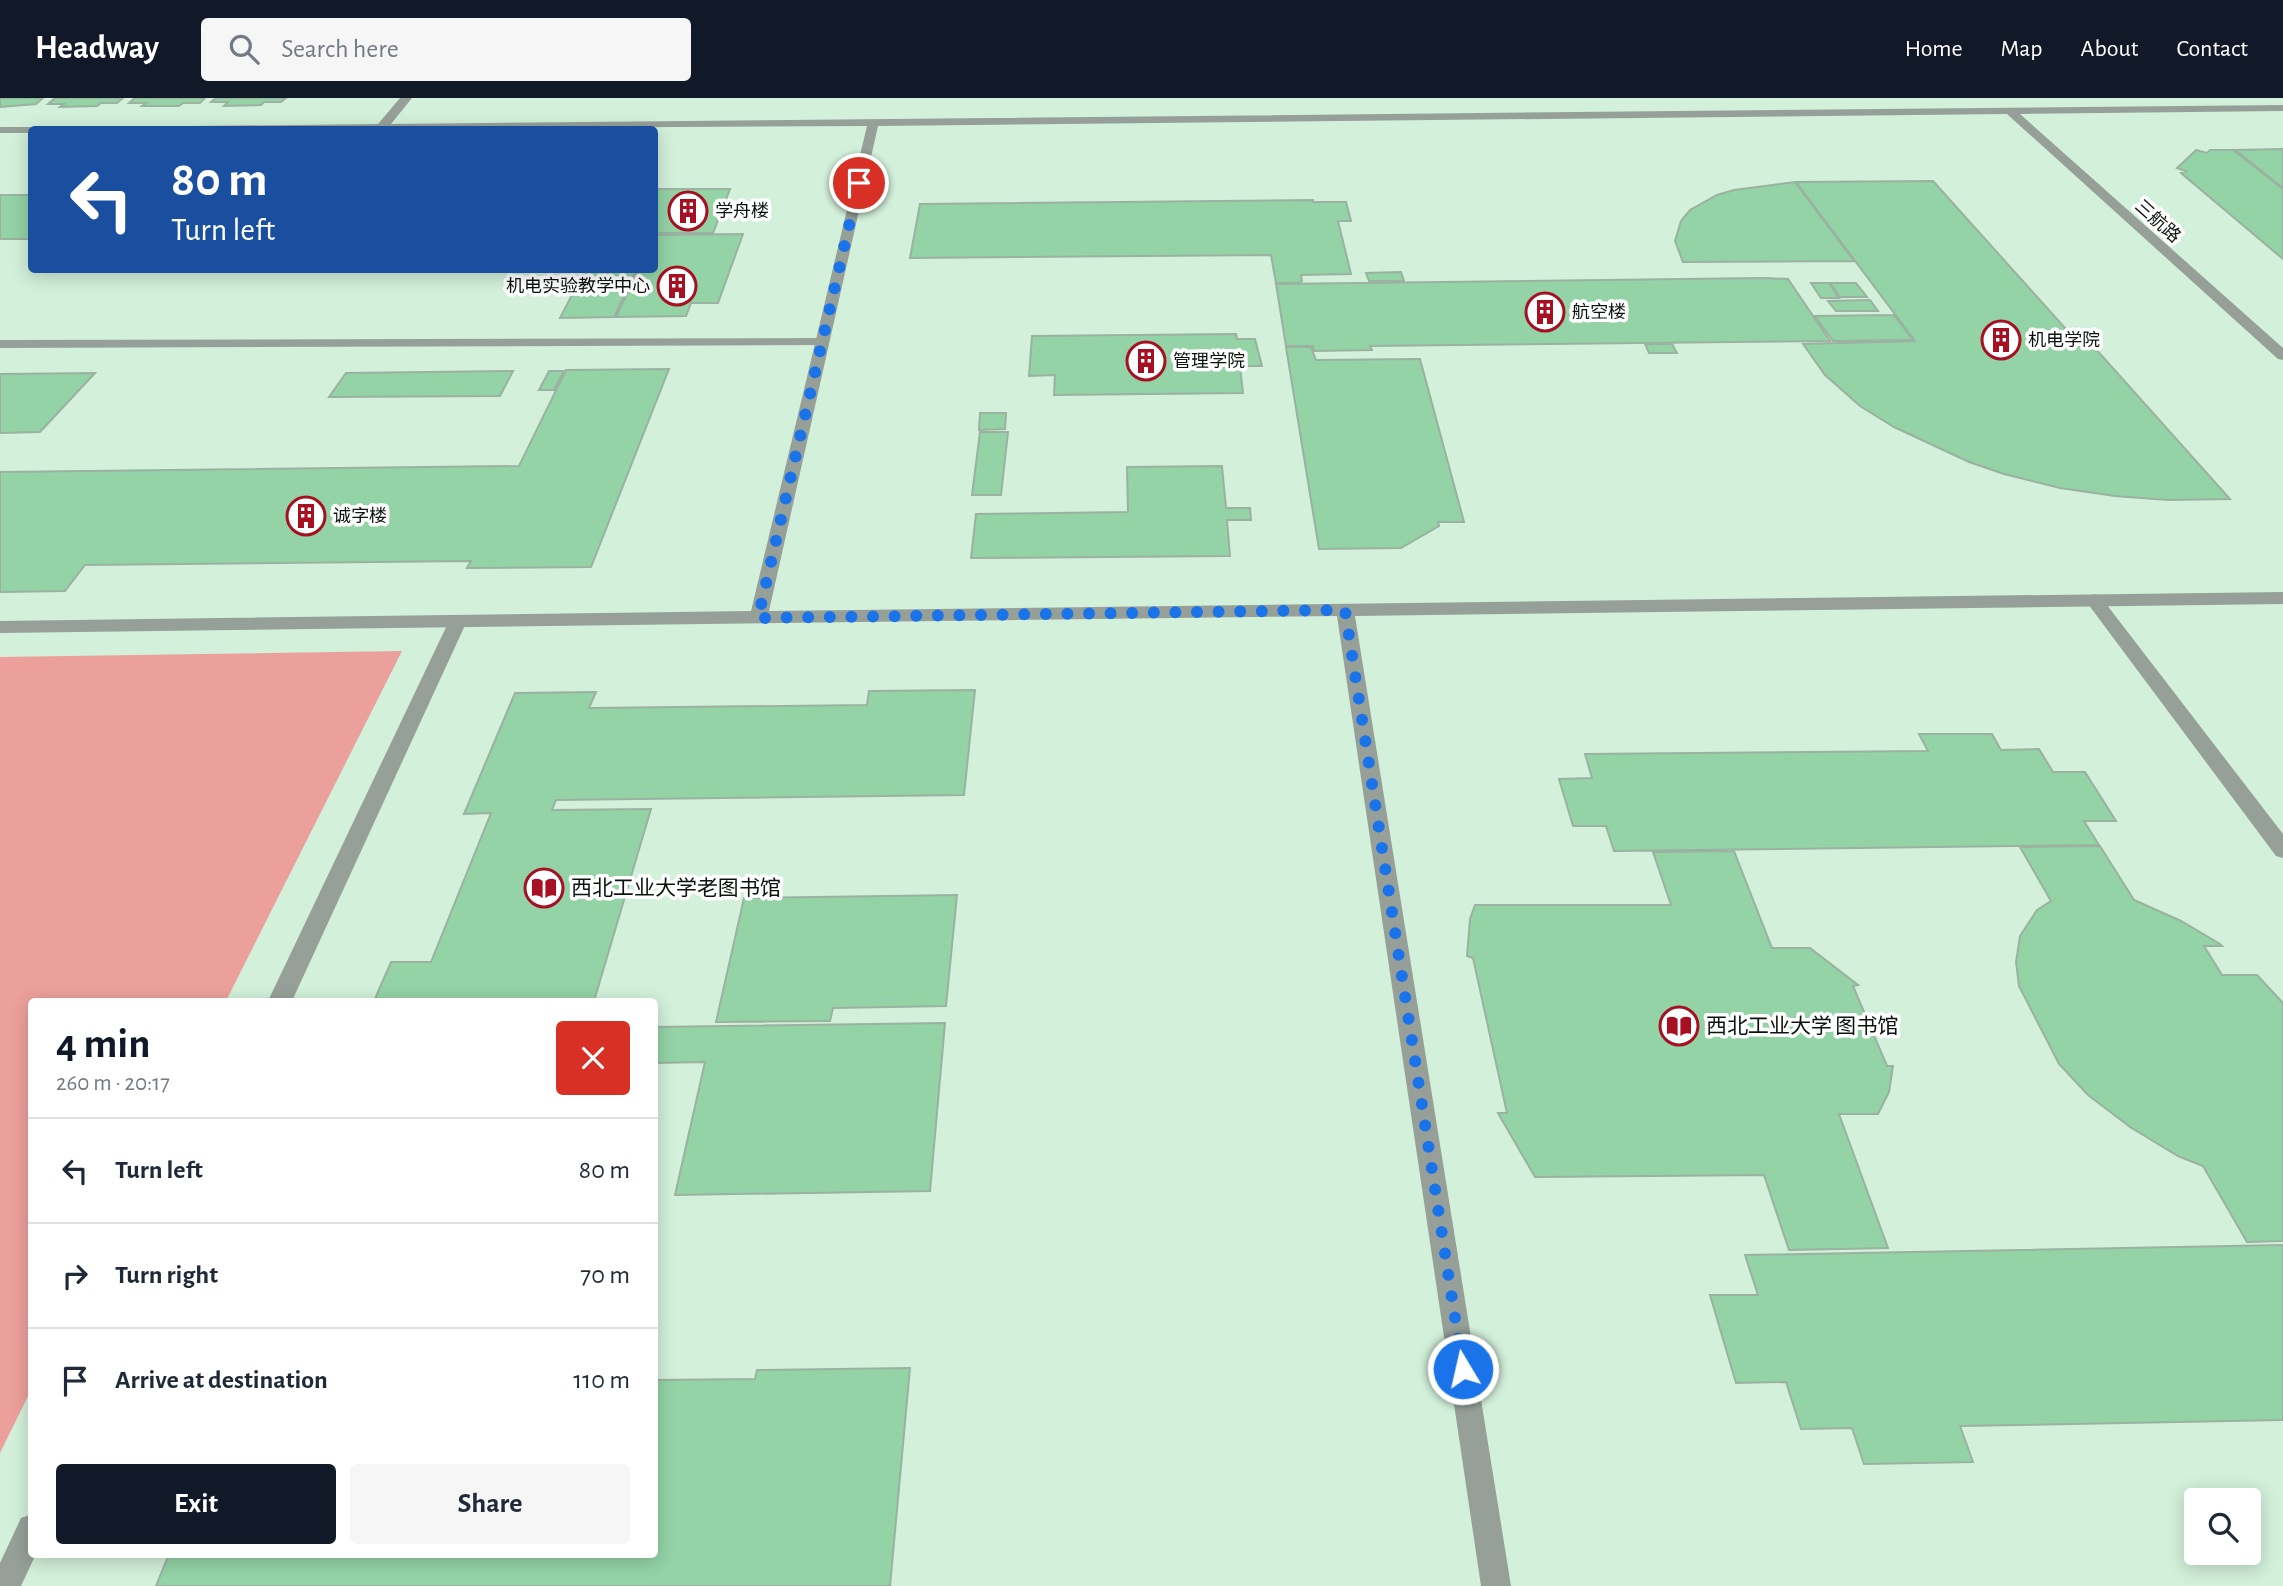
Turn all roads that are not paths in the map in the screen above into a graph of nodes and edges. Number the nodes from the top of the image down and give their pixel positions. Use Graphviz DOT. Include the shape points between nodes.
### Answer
graph roads {
  1 [pos="406,98"];
  2 [pos="1734,98"];
  3 [pos="2258,98"];
  4 [pos="2278,108"];
  5 [pos="2010,111"];
  6 [pos="1746,114"];
  7 [pos="873,123"];
  8 [pos="383,126"];
  9 [pos="578,126"];
  10 [pos="0,130"];
  11 [pos="28,130"];
  12 [pos="822,342"];
  13 [pos="0,344"];
  14 [pos="2283,356"];
  15 [pos="2283,598"];
  16 [pos="2094,600"];
  17 [pos="1345,610"];
  18 [pos="758,618"];
  19 [pos="458,621"];
  20 [pos="0,627"];
  21 [pos="2283,850"];
  22 [pos="281,998"];
  23 [pos="28,1537"];
  24 [pos="5,1586"];
  25 [pos="1496,1586"];
  1 -- 8 [label="street"];
  2 -- 6 [label="street"];
  3 -- 4 [label="street"];
  4 -- 5 [label="street"];
  5 -- 6 [label="street"];
  5 -- 14 [label="street, 三航路"];
  6 -- 7 [label="street"];
  7 -- 9 [label="street"];
  7 -- 12 [label="street"];
  10 -- 11 [label="street"];
  12 -- 13 [label="street"];
  12 -- 18 [label="street"];
  15 -- 16 [label="street"];
  16 -- 17 [label="street"];
  16 -- 21 [label="street"];
  17 -- 18 [label="street"];
  17 -- 25 [label="street"];
  18 -- 19 [label="street"];
  19 -- 20 [label="street"];
  19 -- 22 [label="street"];
  23 -- 24 [label="street"];
}
